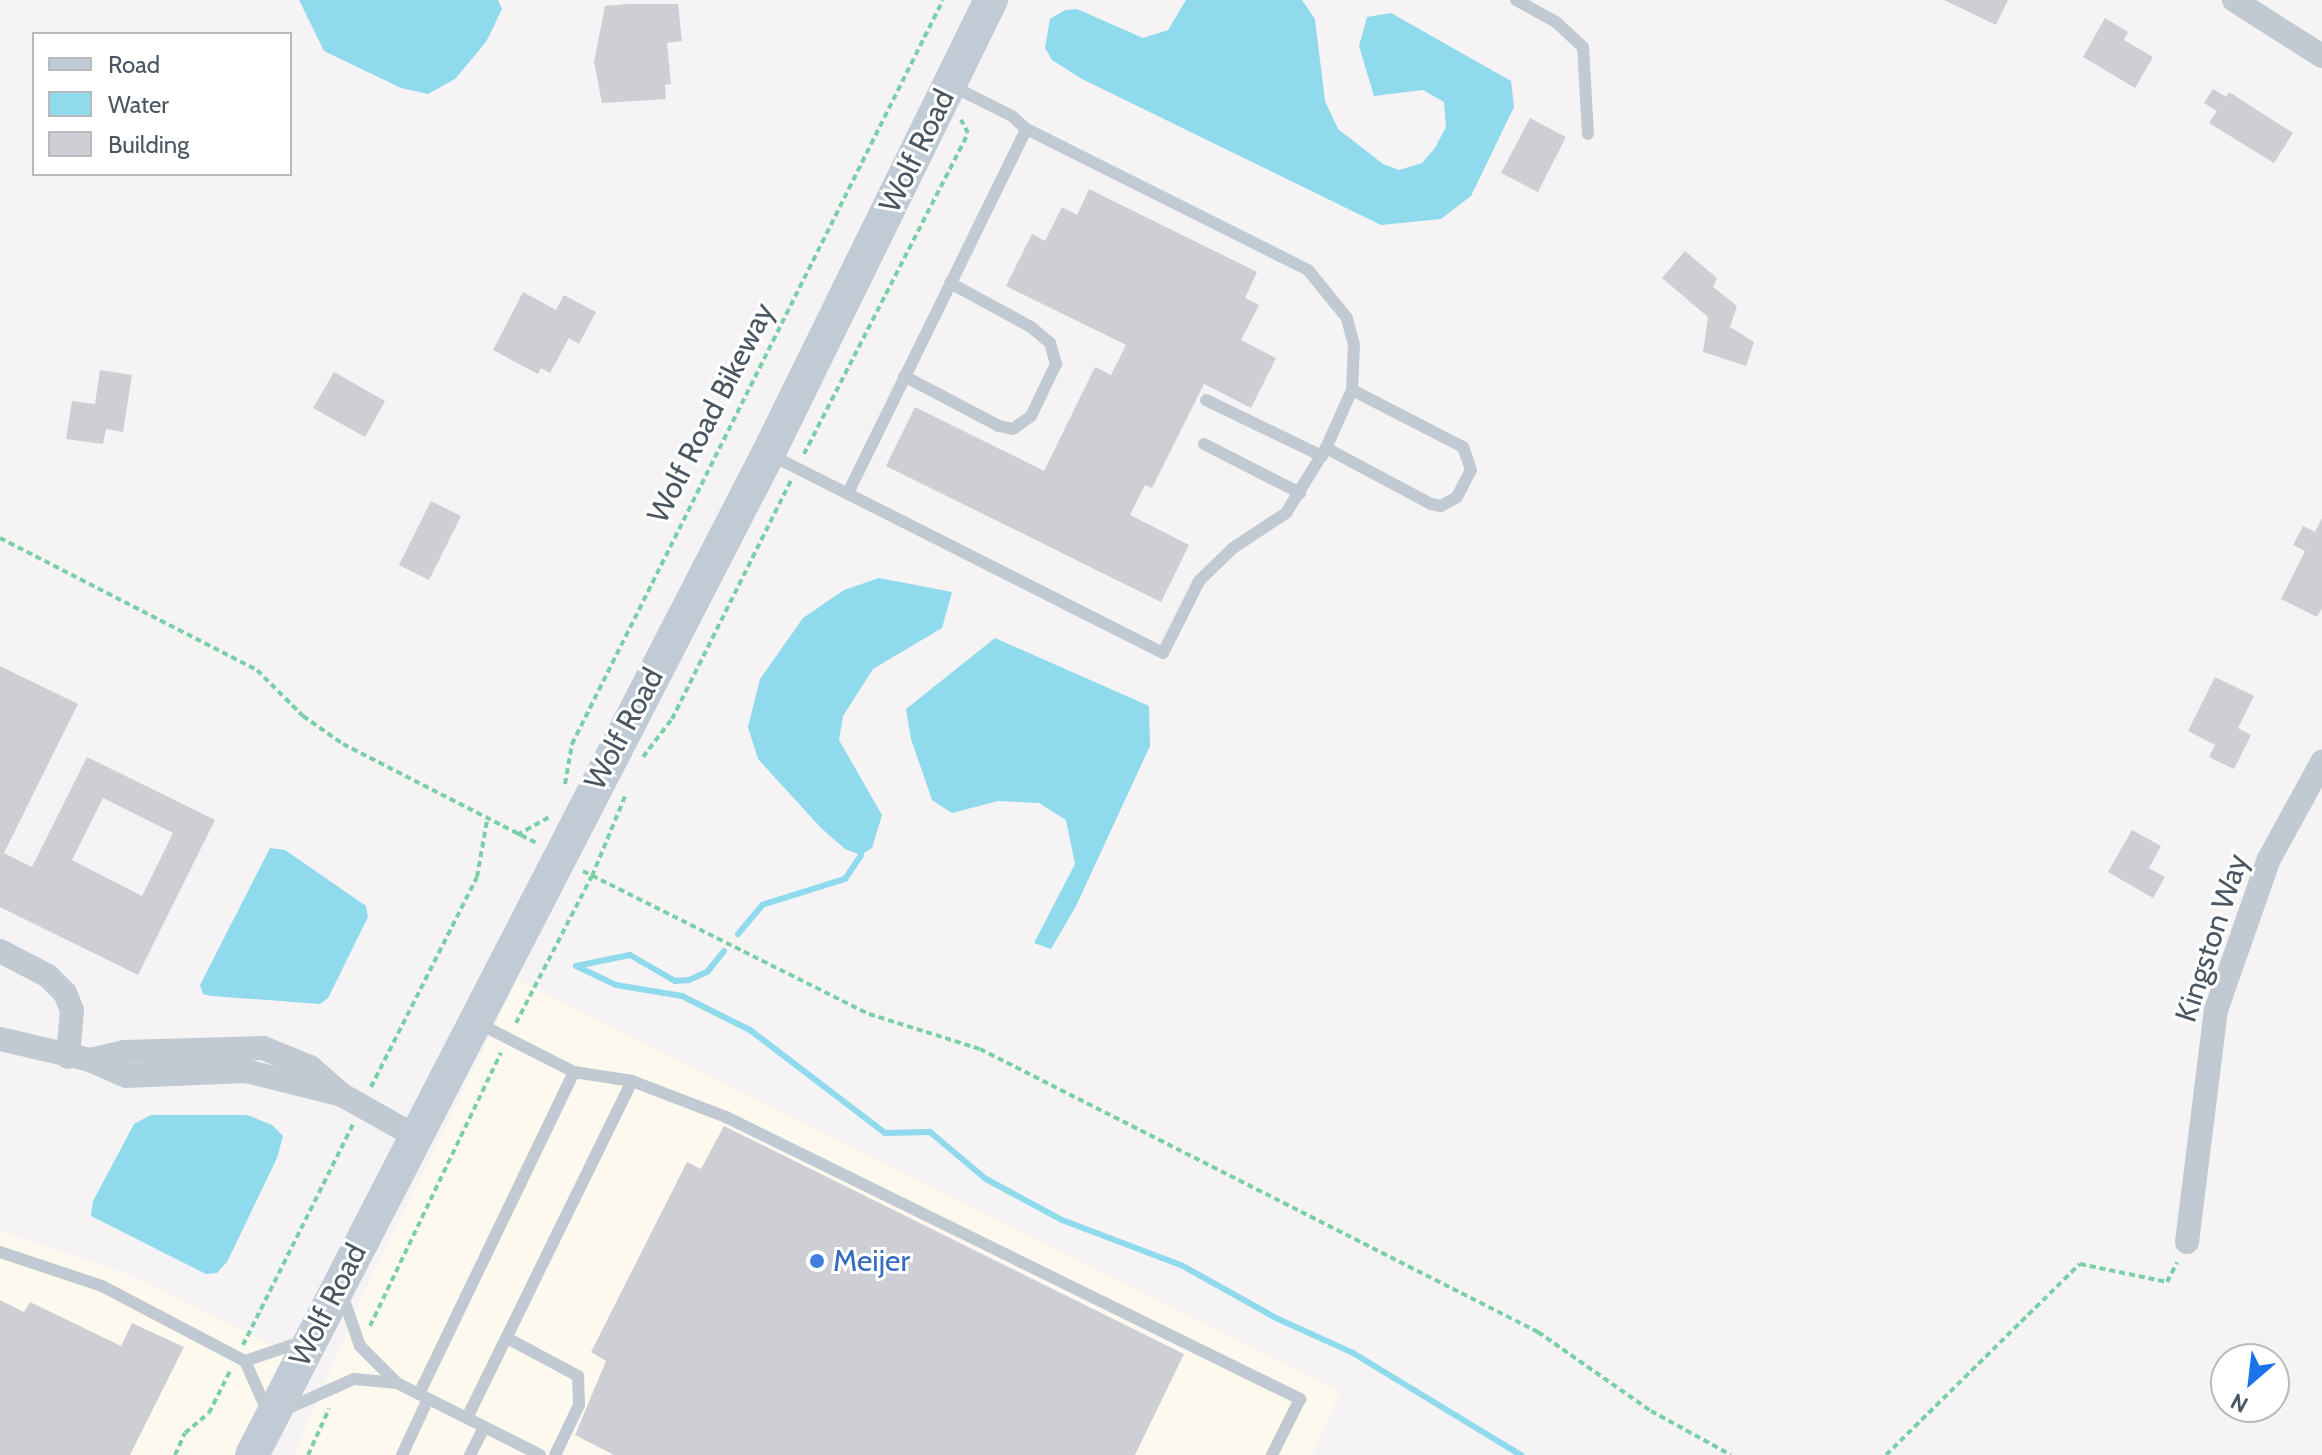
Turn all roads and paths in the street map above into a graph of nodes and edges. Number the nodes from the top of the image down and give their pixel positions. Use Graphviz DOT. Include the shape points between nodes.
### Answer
graph roads {
  1 [pos="943,0"];
  2 [pos="991,0"];
  3 [pos="1516,0"];
  4 [pos="2234,0"];
  5 [pos="2322,56"];
  6 [pos="960,90"];
  7 [pos="1026,129"];
  8 [pos="1588,134"];
  9 [pos="950,283"];
  10 [pos="904,376"];
  11 [pos="1352,390"];
  12 [pos="1206,400"];
  13 [pos="1204,444"];
  14 [pos="1324,452"];
  15 [pos="782,461"];
  16 [pos="848,493"];
  17 [pos="1300,493"];
  18 [pos="0,538"];
  19 [pos="2322,763"];
  20 [pos="637,765"];
  21 [pos="627,789"];
  22 [pos="561,793"];
  23 [pos="555,805"];
  24 [pos="487,820"];
  25 [pos="517,835"];
  26 [pos="537,844"];
  27 [pos="575,867"];
  28 [pos="592,876"];
  29 [pos="0,951"];
  30 [pos="475,1022"];
  31 [pos="0,1039"];
  32 [pos="508,1039"];
  33 [pos="79,1058"];
  34 [pos="574,1072"];
  35 [pos="632,1081"];
  36 [pos="352,1101"];
  37 [pos="415,1136"];
  38 [pos="2187,1242"];
  39 [pos="0,1252"];
  40 [pos="340,1283"];
  41 [pos="507,1338"];
  42 [pos="311,1339"];
  43 [pos="360,1346"];
  44 [pos="241,1359"];
  45 [pos="397,1383"];
  46 [pos="340,1384"];
  47 [pos="424,1397"];
  48 [pos="271,1417"];
  49 [pos="467,1418"];
  50 [pos="484,1427"];
  51 [pos="536,1454"];
  52 [pos="175,1455"];
  53 [pos="252,1455"];
  54 [pos="308,1455"];
  55 [pos="402,1455"];
  56 [pos="470,1455"];
  57 [pos="555,1455"];
  58 [pos="1272,1455"];
  59 [pos="1731,1455"];
  60 [pos="1886,1455"];
  1 -- 22 [label="path, Wolf Road Bikeway" via="572,744"];
  2 -- 6 [label="main road, Wolf Road"];
  3 -- 8 [label="lane" via="1556,22 1583,47"];
  4 -- 5 [label="street"];
  6 -- 7 [label="lane"];
  6 -- 15 [label="main road, Wolf Road"];
  6 -- 15 [label="path" via="960,118 968,133"];
  7 -- 9 [label="lane"];
  7 -- 11 [label="lane" via="1308,270 1347,318 1354,345"];
  9 -- 10 [label="lane"];
  9 -- 10 [label="lane" via="1050,343 1056,364 1031,416 1013,429 999,426"];
  10 -- 16 [label="lane"];
  11 -- 14 [label="lane"];
  11 -- 14 [label="lane" via="1463,447 1471,470 1457,497 1441,506"];
  12 -- 14 [label="lane"];
  13 -- 17 [label="lane"];
  14 -- 17 [label="lane"];
  15 -- 16 [label="lane"];
  15 -- 20 [label="path" via="672,719"];
  15 -- 30 [label="main road, Wolf Road"];
  16 -- 17 [label="lane" via="1163,653 1199,581 1224,556 1286,513"];
  18 -- 24 [label="path" via="257,670 303,716 343,744"];
  19 -- 38 [label="street, Kingston Way" via="2269,859 2216,1010"];
  21 -- 28 [label="path"];
  23 -- 25 [label="path" via="550,817"];
  24 -- 25 [label="path"];
  24 -- 36 [label="path" via="477,877"];
  25 -- 26 [label="path"];
  27 -- 28 [label="path"];
  28 -- 32 [label="path"];
  28 -- 59 [label="path" via="869,1014 980,1049 1538,1332 1651,1411"];
  29 -- 33 [label="street" via="48,976 65,993"];
  30 -- 32 [label="lane"];
  30 -- 37 [label="main road, Wolf Road"];
  31 -- 33 [label="street"];
  32 -- 34 [label="lane"];
  32 -- 43 [label="path"];
  33 -- 36 [label="street" via="126,1076 246,1071"];
  34 -- 35 [label="lane"];
  34 -- 47 [label="lane"];
  35 -- 41 [label="lane"];
  35 -- 58 [label="lane" via="726,1117 1300,1399"];
  36 -- 37 [label="street"];
  36 -- 44 [label="path"];
  37 -- 40 [label="main road, Wolf Road"];
  38 -- 60 [label="path" via="2167,1282 2080,1264"];
  39 -- 44 [label="lane" via="102,1286"];
  40 -- 42 [label="main road, Wolf Road"];
  40 -- 43 [label="lane" via="349,1326"];
  41 -- 49 [label="lane"];
  41 -- 57 [label="lane" via="578,1376 579,1405"];
  42 -- 44 [label="lane"];
  42 -- 48 [label="main road, Wolf Road"];
  43 -- 45 [label="lane"];
  44 -- 48 [label="lane"];
  44 -- 52 [label="path" via="209,1413 185,1433"];
  45 -- 46 [label="lane" via="354,1379"];
  45 -- 47 [label="lane"];
  46 -- 48 [label="lane"];
  46 -- 54 [label="path"];
  47 -- 49 [label="lane"];
  47 -- 55 [label="lane"];
  48 -- 53 [label="main road, Wolf Road"];
  49 -- 50 [label="lane"];
  50 -- 51 [label="lane"];
  50 -- 56 [label="lane"];
}
